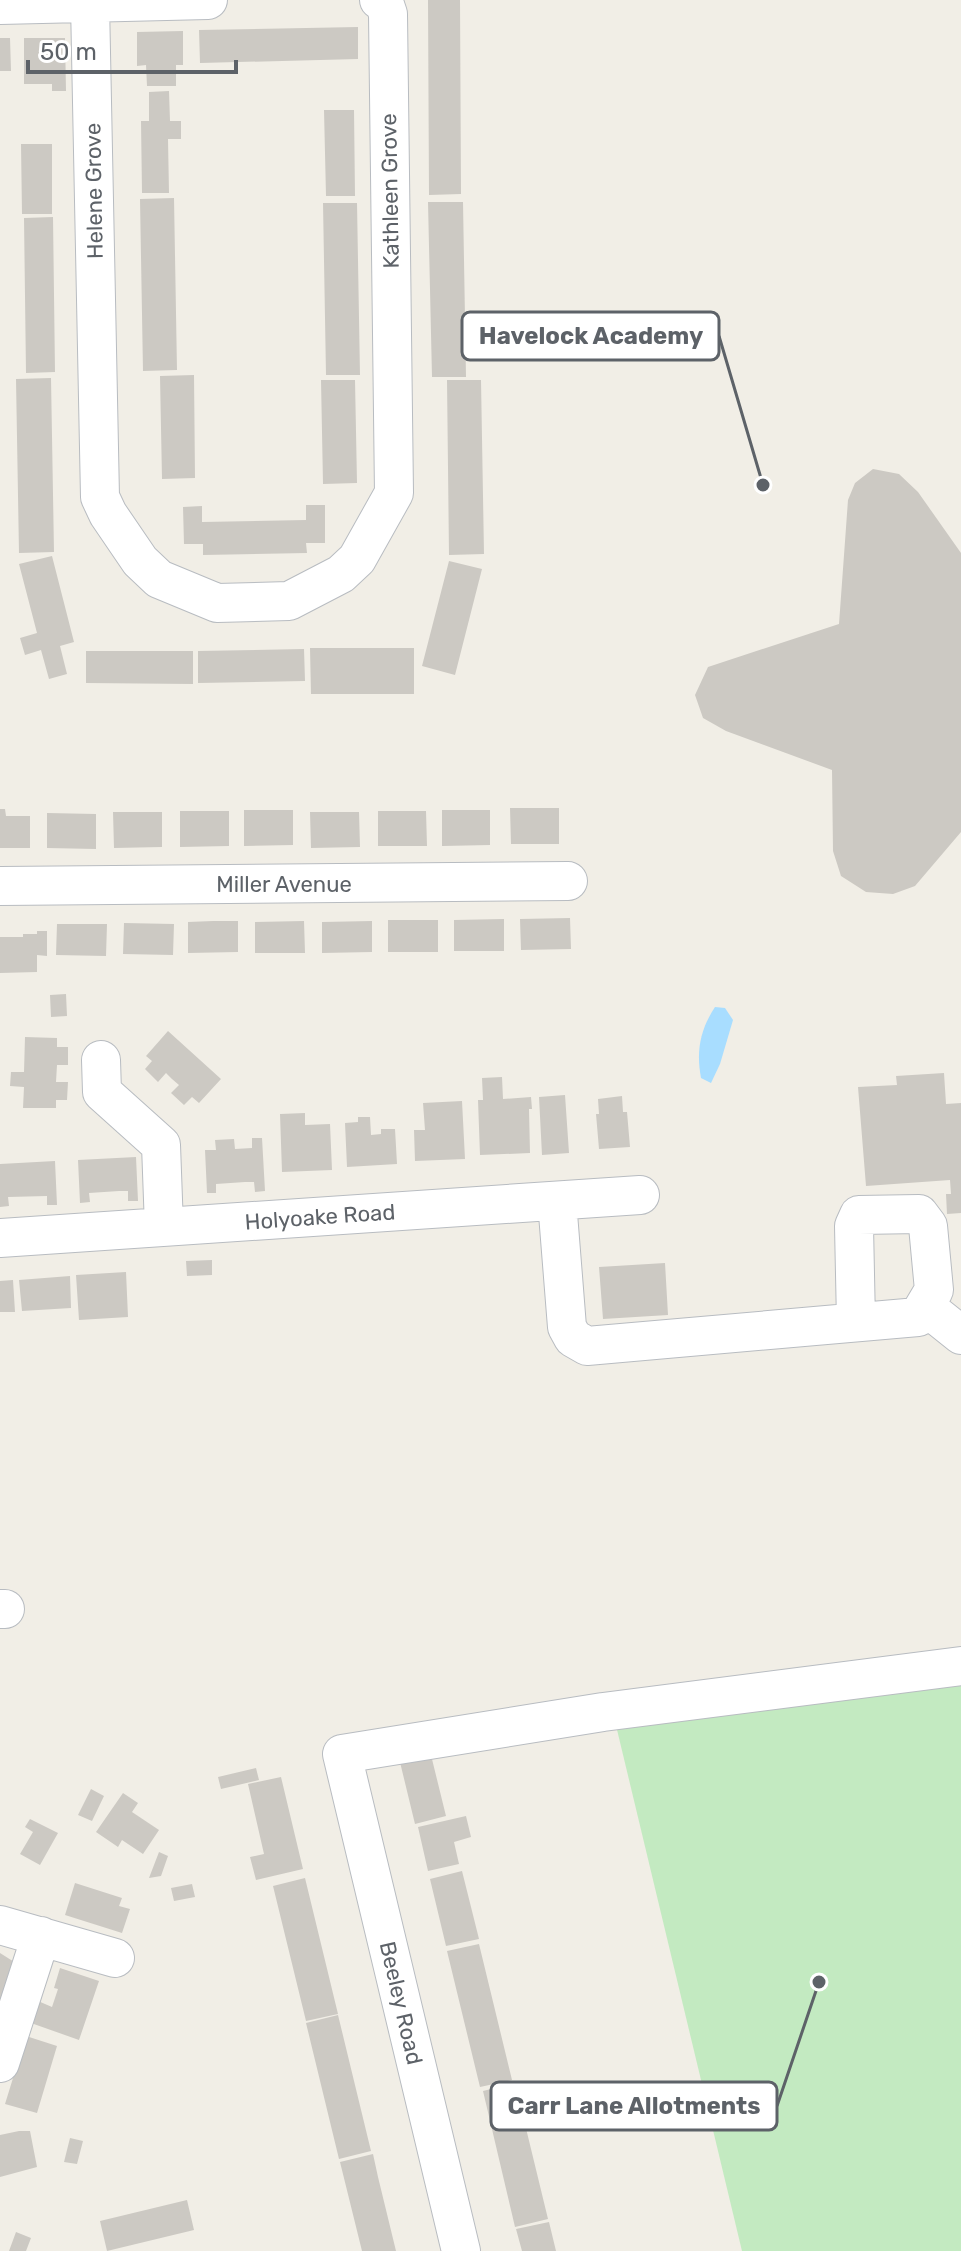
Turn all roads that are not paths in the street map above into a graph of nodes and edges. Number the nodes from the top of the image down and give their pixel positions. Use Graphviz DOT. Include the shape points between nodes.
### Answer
graph roads {
  1 [pos="208,0"];
  2 [pos="381,1"];
  3 [pos="90,3"];
  4 [pos="0,5"];
  5 [pos="98,380"];
  6 [pos="568,881"];
  7 [pos="0,886"];
  8 [pos="101,1060"];
  9 [pos="640,1195"];
  10 [pos="557,1201"];
  11 [pos="164,1227"];
  12 [pos="0,1238"];
  13 [pos="926,1307"];
  14 [pos="856,1322"];
  15 [pos="961,1335"];
  16 [pos="961,1666"];
  17 [pos="0,1925"];
  18 [pos="41,1936"];
  19 [pos="115,1958"];
  20 [pos="0,2063"];
  21 [pos="461,2251"];
  1 -- 3 [label="street"];
  2 -- 5 [label="street, Kathleen Grove" via="388,14 394,493 357,559 341,574 289,601 217,603 159,579 140,561 100,497"];
  3 -- 4 [label="street"];
  3 -- 5 [label="street, Helene Grove"];
  6 -- 7 [label="street, Miller Avenue"];
  8 -- 11 [label="street" via="102,1092 161,1145"];
  9 -- 10 [label="street, Holyoake Road"];
  10 -- 11 [label="street, Holyoake Road"];
  10 -- 14 [label="street" via="567,1327 587,1346"];
  11 -- 12 [label="street, Holyoake Road"];
  13 -- 14 [label="street" via="918,1317"];
  13 -- 14 [label="street" via="934,1290 928,1226 919,1214 859,1215 854,1226"];
  13 -- 15 [label="street"];
  16 -- 21 [label="street, Beeley Road" via="603,1712 342,1754"];
  17 -- 18 [label="street"];
  18 -- 19 [label="street"];
  18 -- 20 [label="street"];
}
